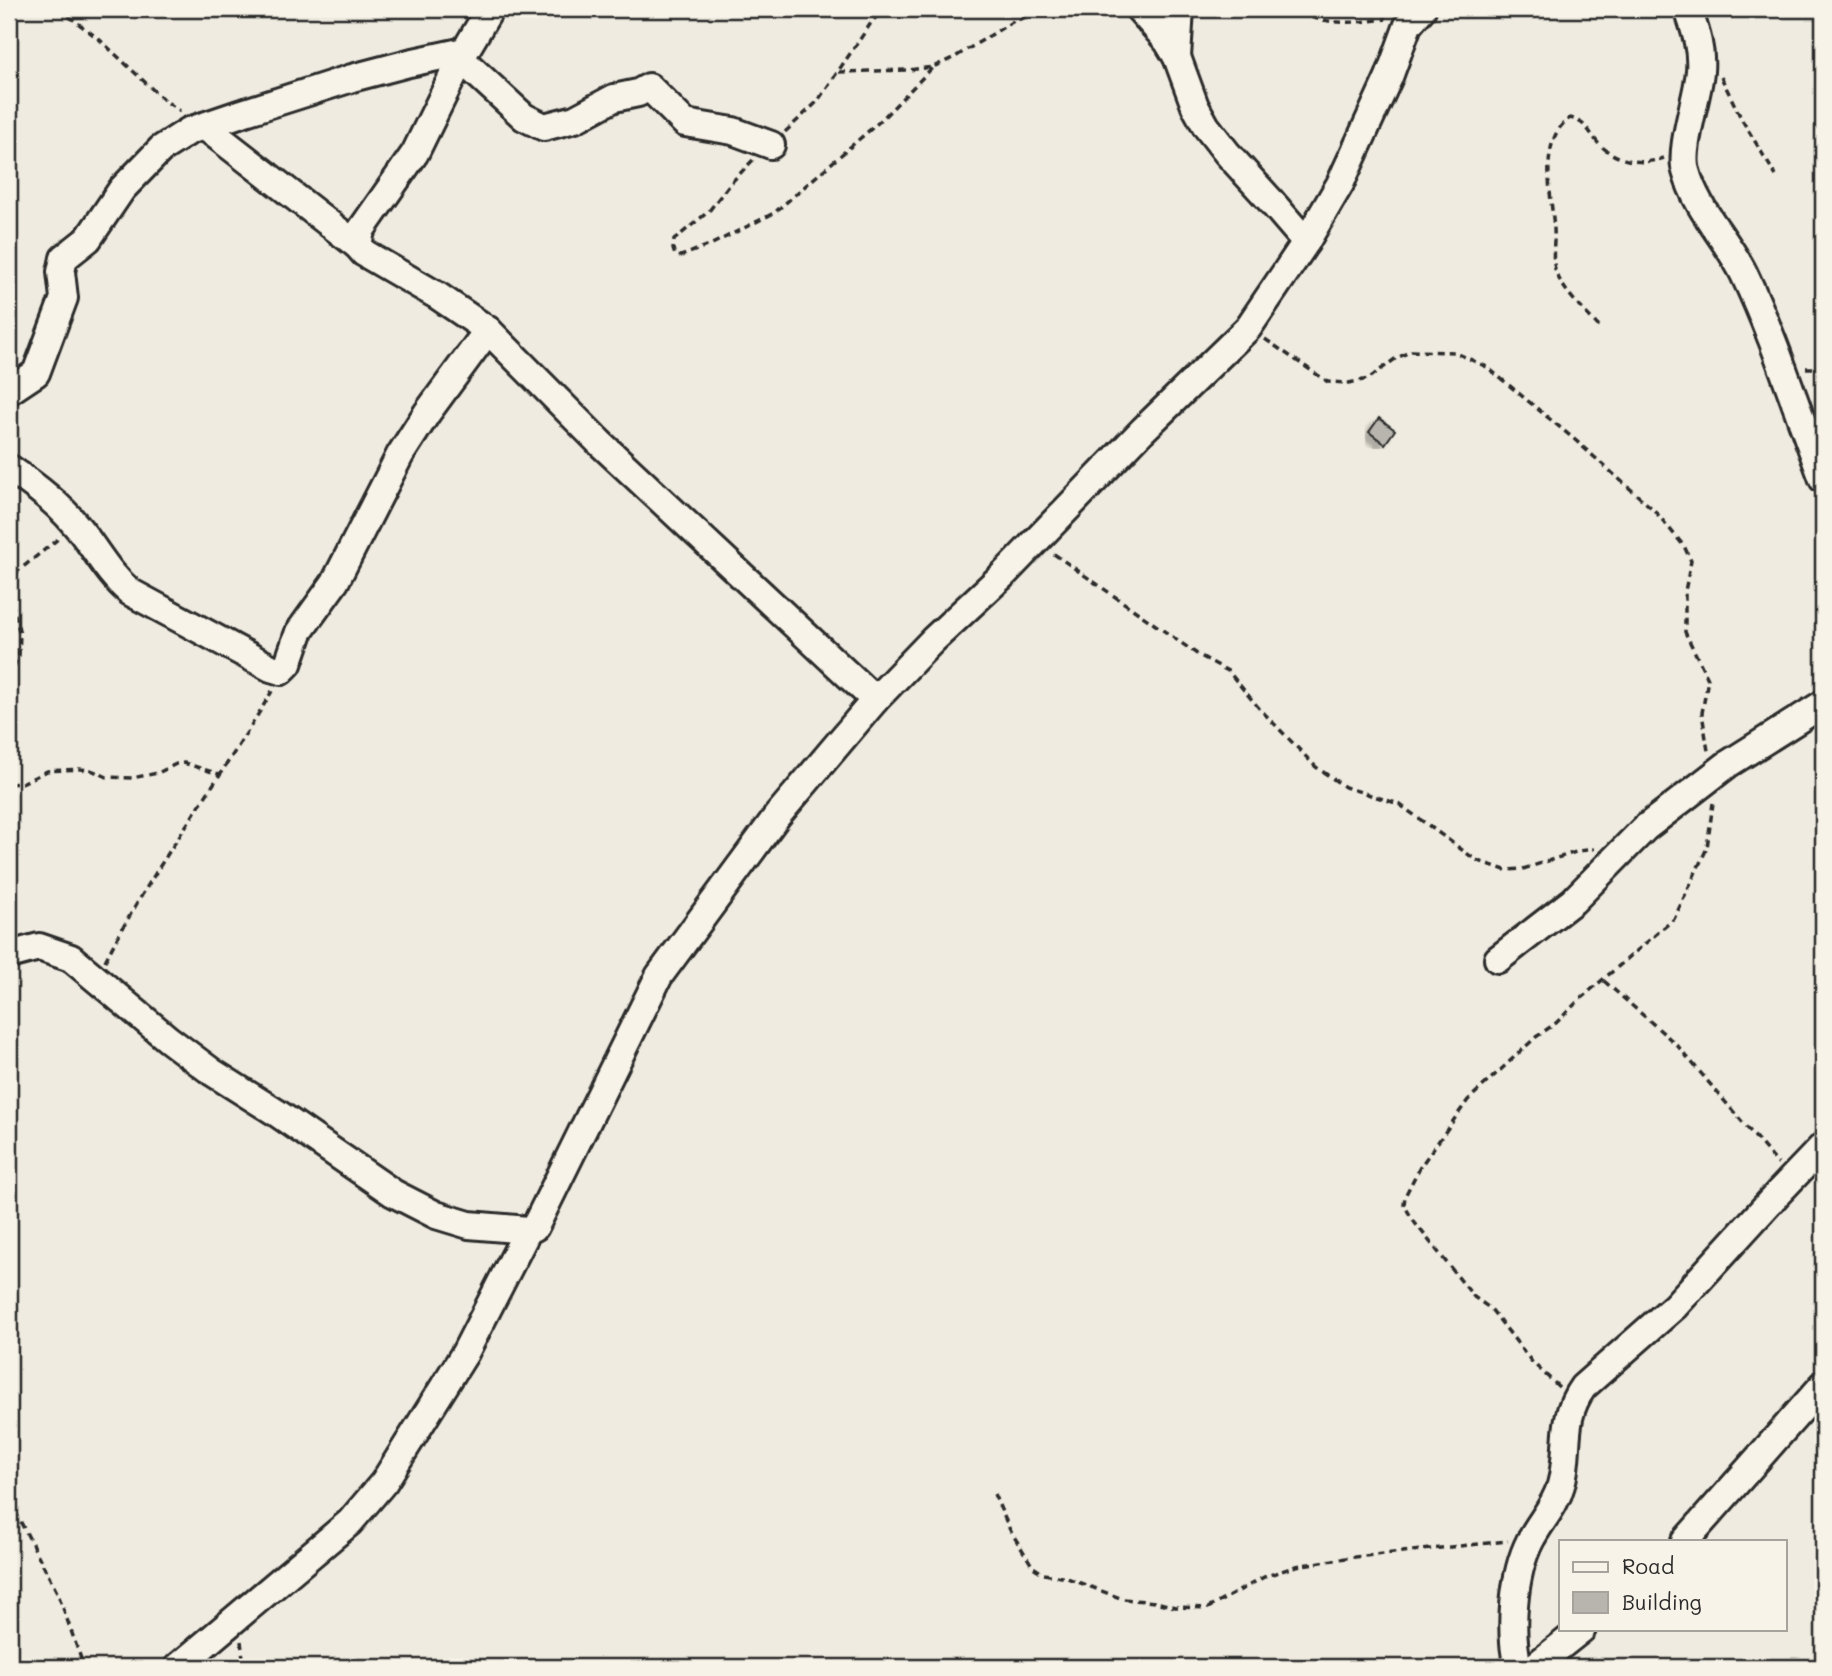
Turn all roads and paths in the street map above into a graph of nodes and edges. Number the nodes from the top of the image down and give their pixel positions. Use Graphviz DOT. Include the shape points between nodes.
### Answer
graph roads {
  1 [pos="59,9"];
  2 [pos="490,9"];
  3 [pos="883,9"];
  4 [pos="1048,9"];
  5 [pos="1139,9"];
  6 [pos="1180,9"];
  7 [pos="1290,9"];
  8 [pos="1688,9"];
  9 [pos="1417,13"];
  10 [pos="1699,42"];
  11 [pos="463,55"];
  12 [pos="1177,58"];
  13 [pos="933,67"];
  14 [pos="839,72"];
  15 [pos="204,127"];
  16 [pos="771,145"];
  17 [pos="1686,151"];
  18 [pos="1776,176"];
  19 [pos="1306,242"];
  20 [pos="358,246"];
  21 [pos="1599,327"];
  22 [pos="1248,328"];
  23 [pos="488,330"];
  24 [pos="9,391"];
  25 [pos="9,468"];
  26 [pos="1823,479"];
  27 [pos="76,525"];
  28 [pos="1035,540"];
  29 [pos="9,678"];
  30 [pos="274,688"];
  31 [pos="875,700"];
  32 [pos="1823,704"];
  33 [pos="222,775"];
  34 [pos="1712,776"];
  35 [pos="9,783"];
  36 [pos="1628,845"];
  37 [pos="9,956"];
  38 [pos="1498,959"];
  39 [pos="96,978"];
  40 [pos="1604,981"];
  41 [pos="1823,1146"];
  42 [pos="1791,1180"];
  43 [pos="528,1230"];
  44 [pos="1823,1385"];
  45 [pos="1573,1401"];
  46 [pos="9,1488"];
  47 [pos="994,1494"];
  48 [pos="1531,1539"];
  49 [pos="1686,1540"];
  50 [pos="1581,1630"];
  51 [pos="84,1667"];
  52 [pos="178,1667"];
  53 [pos="1518,1667"];
  54 [pos="1534,1667"];
  1 -- 15 [label="path" via="99,39 164,100"];
  2 -- 11 [label="street"];
  3 -- 14 [label="path"];
  4 -- 13 [label="path" via="1012,22"];
  5 -- 12 [label="street"];
  6 -- 12 [label="street"];
  7 -- 9 [label="path" via="1338,24"];
  8 -- 10 [label="street"];
  9 -- 19 [label="street" via="1340,184"];
  10 -- 17 [label="street" via="1700,73"];
  10 -- 18 [label="path"];
  11 -- 15 [label="street" via="352,78"];
  11 -- 16 [label="street" via="524,117 544,127 575,119 614,98 649,87 685,123 733,131"];
  11 -- 20 [label="street" via="415,153 360,230"];
  12 -- 19 [label="street" via="1206,126"];
  13 -- 14 [label="path"];
  13 -- 16 [label="path" via="880,122 774,213 712,244 675,255 674,240 709,211 745,166"];
  14 -- 16 [label="path" via="817,103"];
  15 -- 20 [label="street"];
  15 -- 24 [label="street" via="176,139 144,164 88,239 64,258 65,298 36,373"];
  17 -- 21 [label="path" via="1638,163 1610,153 1584,124 1570,118 1553,139 1549,167 1553,260 1562,284"];
  17 -- 26 [label="street" via="1686,173 1704,211 1743,271"];
  19 -- 22 [label="street"];
  20 -- 23 [label="street"];
  22 -- 28 [label="street"];
  22 -- 34 [label="path" via="1328,382 1368,379 1411,351 1454,352 1487,367 1654,510 1691,561 1685,632 1708,679 1702,713"];
  23 -- 27 [label="street" via="400,455 338,576 299,632 283,670 271,668 130,592 117,582"];
  23 -- 31 [label="street"];
  25 -- 27 [label="street"];
  27 -- 29 [label="path" via="24,565 14,579 9,591 18,621 19,654"];
  28 -- 31 [label="street"];
  28 -- 36 [label="path" via="1227,671 1316,766 1345,787 1399,803 1476,860 1505,870 1523,870 1579,851"];
  30 -- 33 [label="path"];
  31 -- 43 [label="street" via="777,816 659,976 537,1224"];
  32 -- 34 [label="street"];
  33 -- 35 [label="path" via="184,763 132,778 79,769 47,771 22,783"];
  33 -- 39 [label="path" via="125,922"];
  34 -- 36 [label="street"];
  34 -- 40 [label="path" via="1707,848 1674,919"];
  36 -- 38 [label="street" via="1573,901"];
  37 -- 39 [label="street" via="39,947 56,951"];
  39 -- 43 [label="street" via="212,1072 393,1193 436,1215 469,1225"];
  40 -- 42 [label="path" via="1699,1068"];
  40 -- 45 [label="path" via="1468,1100 1405,1196 1415,1223 1474,1297 1491,1309 1532,1362"];
  41 -- 42 [label="street"];
  42 -- 45 [label="street" via="1675,1306"];
  43 -- 52 [label="street" via="465,1353 384,1482 350,1522"];
  44 -- 49 [label="street"];
  45 -- 48 [label="street" via="1557,1500"];
  46 -- 51 [label="path" via="15,1511 58,1594"];
  47 -- 48 [label="path" via="1033,1567 1044,1574 1068,1578 1123,1600 1175,1607 1208,1608 1264,1577 1296,1566"];
  48 -- 53 [label="street" via="1520,1563 1516,1593 1513,1648"];
  50 -- 54 [label="street"];
}
